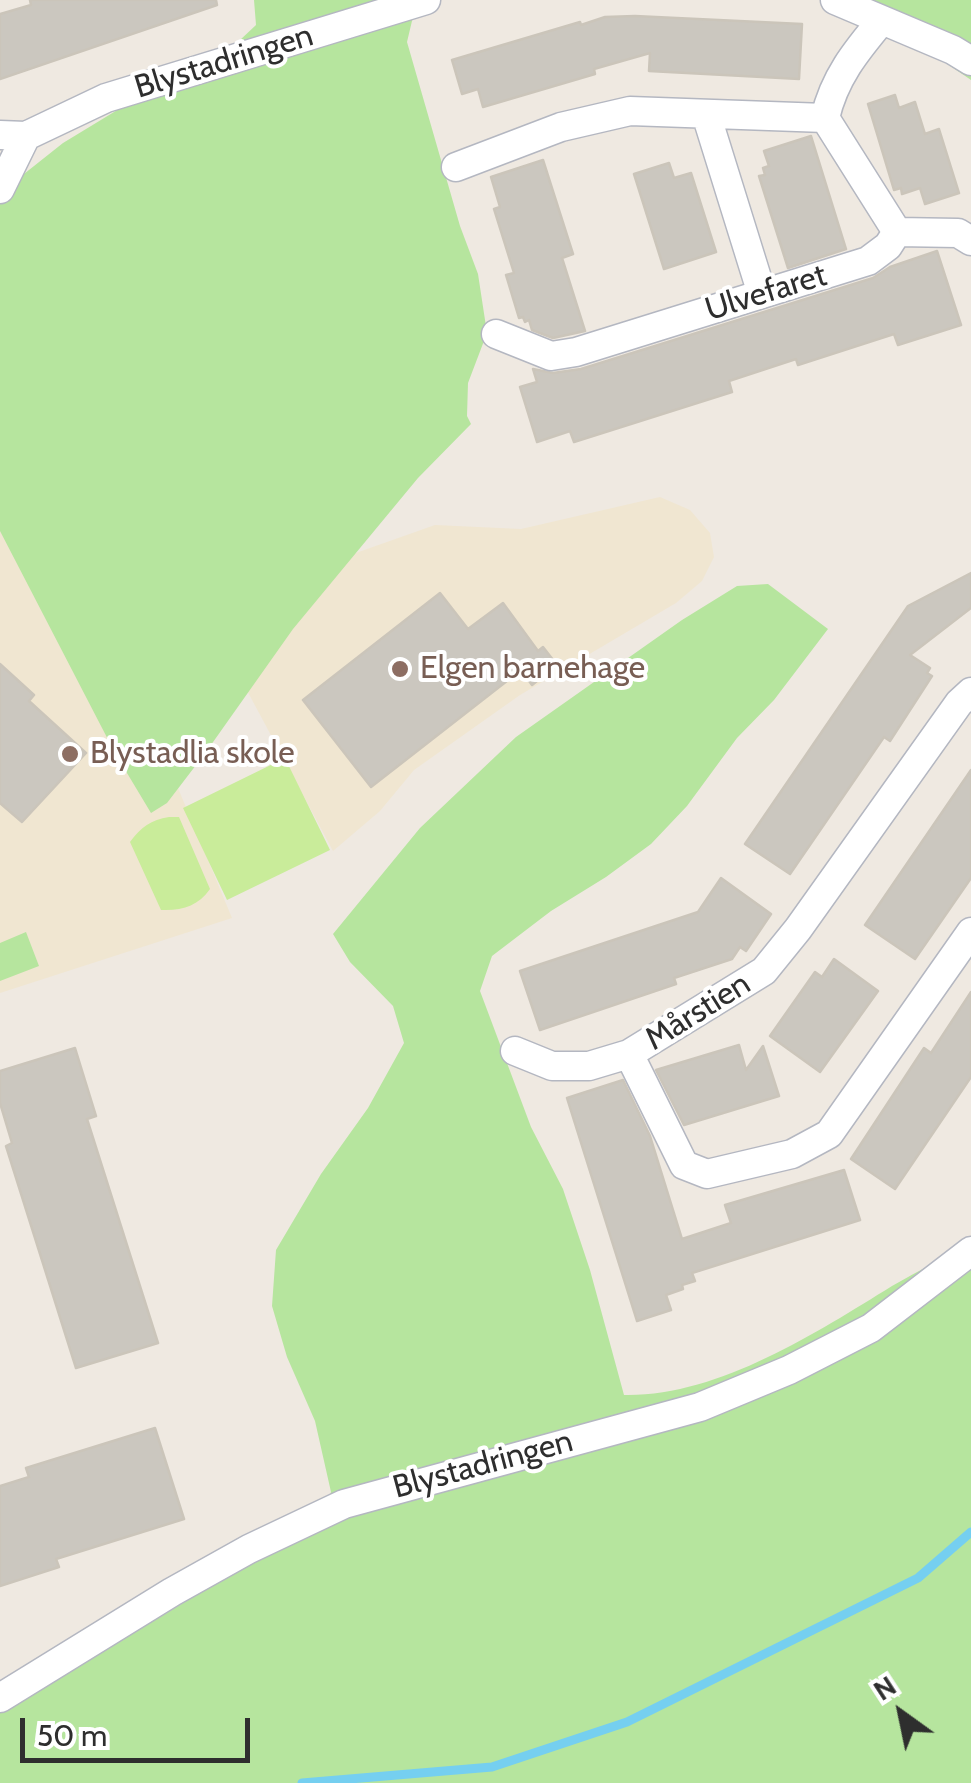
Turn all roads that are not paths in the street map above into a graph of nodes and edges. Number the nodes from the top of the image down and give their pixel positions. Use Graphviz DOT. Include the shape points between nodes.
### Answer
graph roads {
  1 [pos="426,0"];
  2 [pos="834,0"];
  3 [pos="882,20"];
  4 [pos="971,61"];
  5 [pos="706,114"];
  6 [pos="825,118"];
  7 [pos="13,136"];
  8 [pos="456,167"];
  9 [pos="0,188"];
  10 [pos="897,232"];
  11 [pos="971,241"];
  12 [pos="762,294"];
  13 [pos="496,334"];
  14 [pos="971,692"];
  15 [pos="971,932"];
  16 [pos="515,1052"];
  17 [pos="630,1054"];
  18 [pos="971,1251"];
  19 [pos="0,1698"];
  1 -- 7 [label="street, Blystadringen" via="106,98"];
  2 -- 3 [label="street"];
  3 -- 4 [label="street"];
  3 -- 6 [label="street" via="848,60"];
  5 -- 6 [label="street"];
  5 -- 8 [label="street" via="630,111 561,127"];
  5 -- 12 [label="street"];
  6 -- 10 [label="street"];
  7 -- 9 [label="street"];
  10 -- 11 [label="street" via="958,233"];
  10 -- 12 [label="street, Ulvefaret" via="868,260"];
  12 -- 13 [label="street, Ulvefaret" via="552,356"];
  14 -- 17 [label="street, Mårstien" via="764,971"];
  15 -- 17 [label="street, Mårstien" via="829,1134 792,1154 707,1174 684,1166"];
  16 -- 17 [label="street" via="552,1066 590,1066"];
  18 -- 19 [label="street, Blystadringen" via="870,1328 700,1407 344,1504 202,1574"];
}
